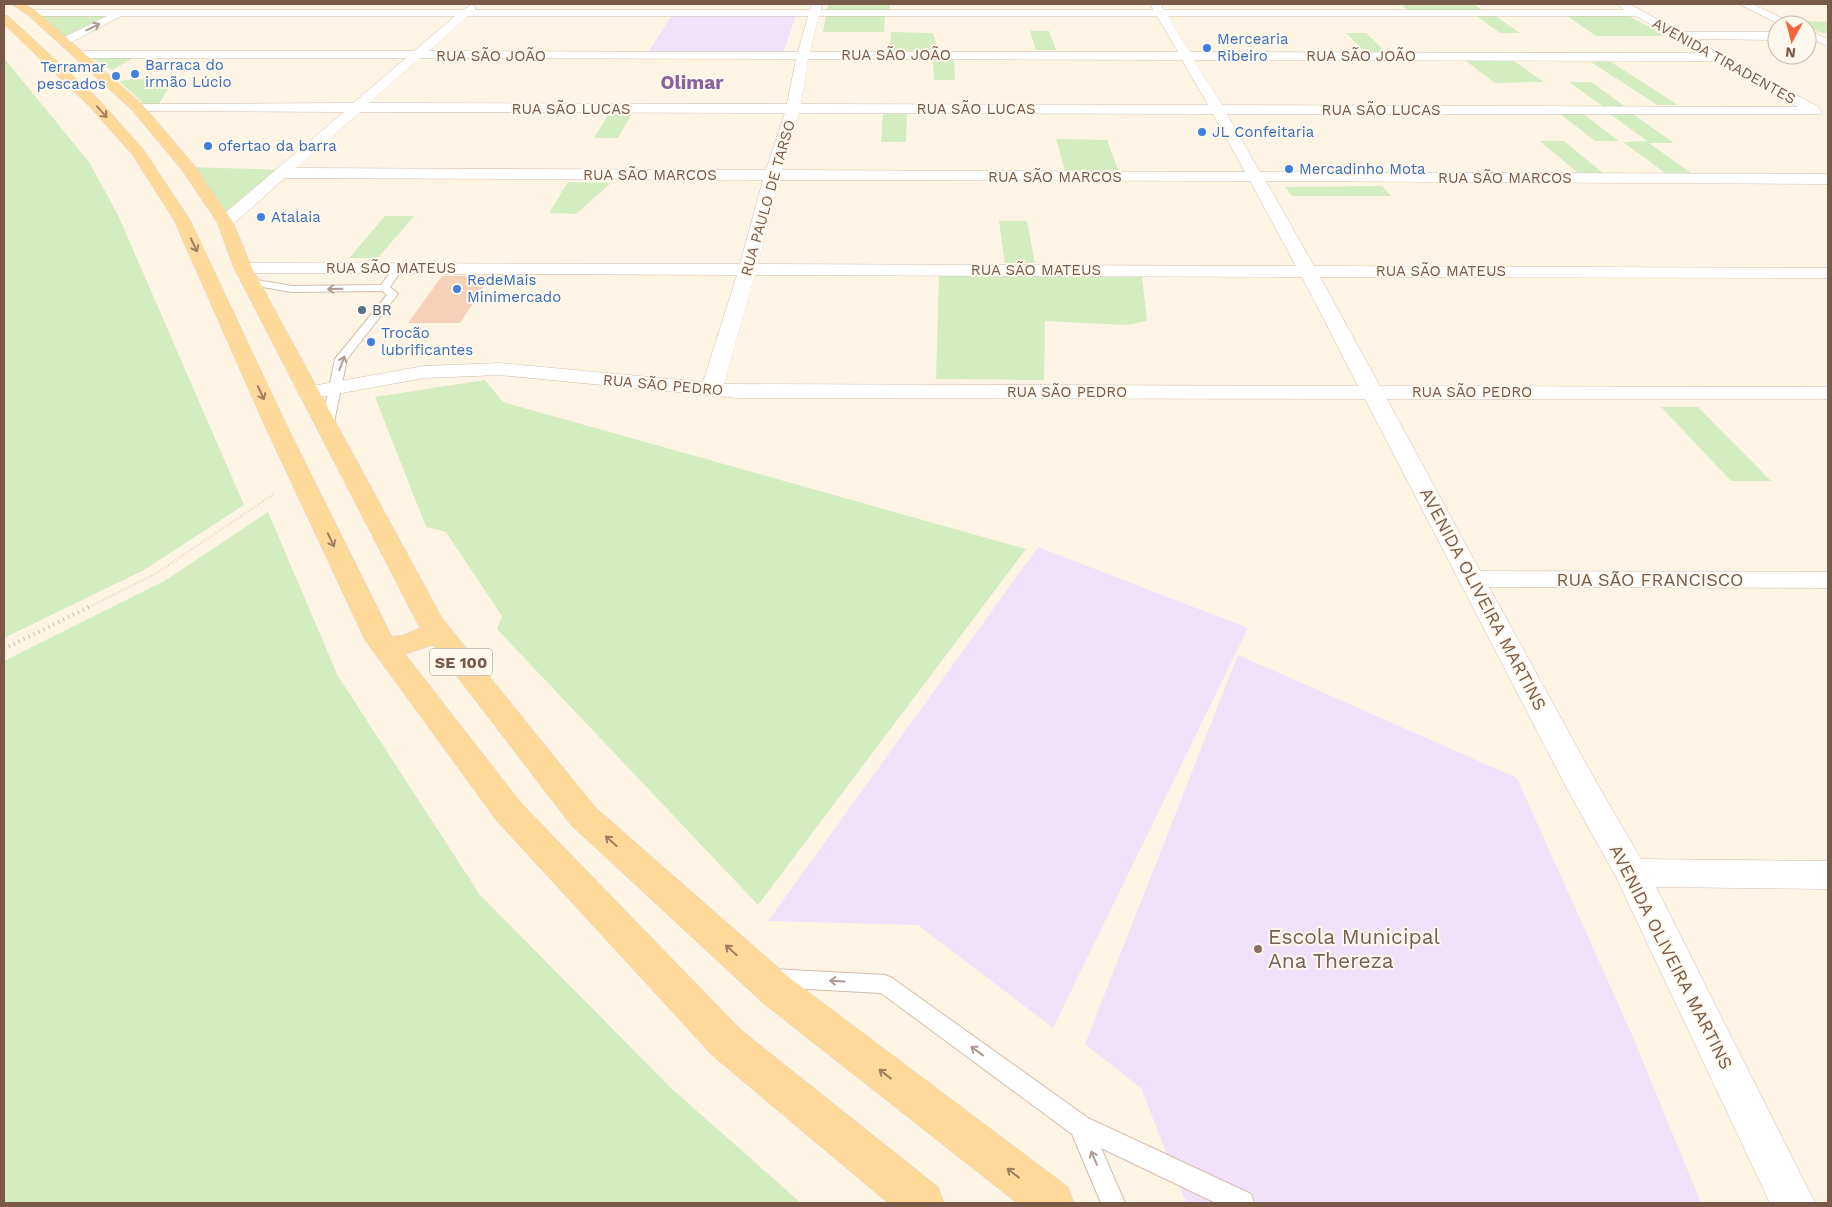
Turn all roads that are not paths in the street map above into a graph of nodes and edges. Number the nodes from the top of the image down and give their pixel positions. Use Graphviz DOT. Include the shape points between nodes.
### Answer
graph roads {
  1 [pos="140,4"];
  2 [pos="476,4"];
  3 [pos="1621,4"];
  4 [pos="1744,4"];
  5 [pos="24,8"];
  6 [pos="816,8"];
  7 [pos="1157,8"];
  8 [pos="662,12"];
  9 [pos="122,13"];
  10 [pos="465,13"];
  11 [pos="1637,13"];
  12 [pos="1768,15"];
  13 [pos="4,18"];
  14 [pos="652,27"];
  15 [pos="1677,35"];
  16 [pos="1767,36"];
  17 [pos="643,41"];
  18 [pos="71,48"];
  19 [pos="802,54"];
  20 [pos="634,55"];
  21 [pos="416,56"];
  22 [pos="1186,56"];
  23 [pos="1715,56"];
  24 [pos="137,107"];
  25 [pos="357,108"];
  26 [pos="793,109"];
  27 [pos="1218,110"];
  28 [pos="1815,111"];
  29 [pos="1828,118"];
  30 [pos="283,173"];
  31 [pos="772,176"];
  32 [pos="1254,177"];
  33 [pos="1828,179"];
  34 [pos="225,222"];
  35 [pos="398,268"];
  36 [pos="748,269"];
  37 [pos="1308,271"];
  38 [pos="1828,272"];
  39 [pos="247,275"];
  40 [pos="384,288"];
  41 [pos="708,389"];
  42 [pos="322,391"];
  43 [pos="1372,391"];
  44 [pos="1828,393"];
  45 [pos="1472,579"];
  46 [pos="1828,580"];
  47 [pos="437,632"];
  48 [pos="386,649"];
  49 [pos="1631,873"];
  50 [pos="1828,875"];
  51 [pos="762,977"];
  52 [pos="1080,1126"];
  53 [pos="922,1203"];
  54 [pos="1052,1203"];
  55 [pos="1113,1203"];
  56 [pos="1242,1203"];
  57 [pos="1793,1203"];
  1 -- 9 [label="street"];
  2 -- 10 [label="street"];
  3 -- 11 [label="street, AVENIDA TIRADENTES"];
  4 -- 12 [label="street"];
  5 -- 9 [label="street"];
  5 -- 18 [label="main road, SE 100"];
  6 -- 7 [label="street"];
  6 -- 8 [label="street"];
  6 -- 19 [label="street, RUA PAULO DE TARSO"];
  7 -- 11 [label="street"];
  7 -- 22 [label="street, AVENIDA OLIVEIRA MARTINS"];
  8 -- 10 [label="street"];
  8 -- 14 [label="street"];
  9 -- 10 [label="street"];
  18 -- 9 [label="street, one-way"];
  10 -- 21 [label="street"];
  11 -- 15 [label="street, AVENIDA TIRADENTES"];
  13 -- 48 [label="main road, SE 100, one-way" via="93,102 138,152 182,220 378,640"];
  15 -- 16 [label="street"];
  15 -- 23 [label="street, AVENIDA TIRADENTES"];
  17 -- 20 [label="street"];
  18 -- 21 [label="street, RUA SÃO JOÃO"];
  18 -- 24 [label="main road, SE 100"];
  19 -- 20 [label="street, RUA SÃO JOÃO"];
  19 -- 22 [label="street, RUA SÃO JOÃO"];
  19 -- 26 [label="street, RUA PAULO DE TARSO"];
  20 -- 21 [label="street, RUA SÃO JOÃO"];
  21 -- 25 [label="street"];
  22 -- 23 [label="street, RUA SÃO JOÃO"];
  22 -- 27 [label="street, AVENIDA OLIVEIRA MARTINS"];
  23 -- 28 [label="street, AVENIDA TIRADENTES"];
  24 -- 25 [label="street, RUA SÃO LUCAS"];
  24 -- 34 [label="main road, SE 100" via="188,168"];
  25 -- 26 [label="street, RUA SÃO LUCAS"];
  25 -- 30 [label="street"];
  26 -- 27 [label="street, RUA SÃO LUCAS"];
  26 -- 31 [label="street, RUA PAULO DE TARSO"];
  27 -- 28 [label="street, RUA SÃO LUCAS"];
  27 -- 32 [label="street, AVENIDA OLIVEIRA MARTINS"];
  28 -- 29 [label="street, AVENIDA TIRADENTES"];
  30 -- 31 [label="street, RUA SÃO MARCOS"];
  30 -- 34 [label="street"];
  31 -- 32 [label="street, RUA SÃO MARCOS"];
  31 -- 36 [label="street, RUA PAULO DE TARSO"];
  32 -- 33 [label="street, RUA SÃO MARCOS"];
  32 -- 37 [label="street, AVENIDA OLIVEIRA MARTINS"];
  34 -- 39 [label="main road, SE 100"];
  35 -- 36 [label="street, RUA SÃO MATEUS"];
  35 -- 39 [label="street, RUA SÃO MATEUS"];
  35 -- 40 [label="lane"];
  36 -- 37 [label="street, RUA SÃO MATEUS"];
  36 -- 41 [label="street, RUA PAULO DE TARSO" via="714,384"];
  37 -- 38 [label="street, RUA SÃO MATEUS"];
  37 -- 43 [label="street, AVENIDA OLIVEIRA MARTINS"];
  40 -- 39 [label="lane, one-way" via="292,290"];
  39 -- 42 [label="main road, SE 100"];
  42 -- 40 [label="lane, one-way" via="341,359 393,294"];
  41 -- 42 [label="street, RUA SÃO PEDRO" via="499,369 424,372"];
  41 -- 43 [label="street, RUA SÃO PEDRO" via="737,392"];
  42 -- 47 [label="main road, SE 100" via="327,427"];
  43 -- 44 [label="street, RUA SÃO PEDRO"];
  43 -- 45 [label="street, AVENIDA OLIVEIRA MARTINS"];
  45 -- 46 [label="street, RUA SÃO FRANCISCO"];
  45 -- 49 [label="street, AVENIDA OLIVEIRA MARTINS"];
  47 -- 48 [label="main road"];
  51 -- 47 [label="main road, SE 100, one-way" via="583,816"];
  48 -- 53 [label="main road, SE 100" via="510,812 727,1043"];
  49 -- 50 [label="street"];
  49 -- 57 [label="street, AVENIDA OLIVEIRA MARTINS"];
  52 -- 51 [label="lane, one-way" via="885,984"];
  54 -- 51 [label="main road, SE 100, one-way"];
  55 -- 52 [label="lane, one-way"];
  52 -- 56 [label="lane"];
}
